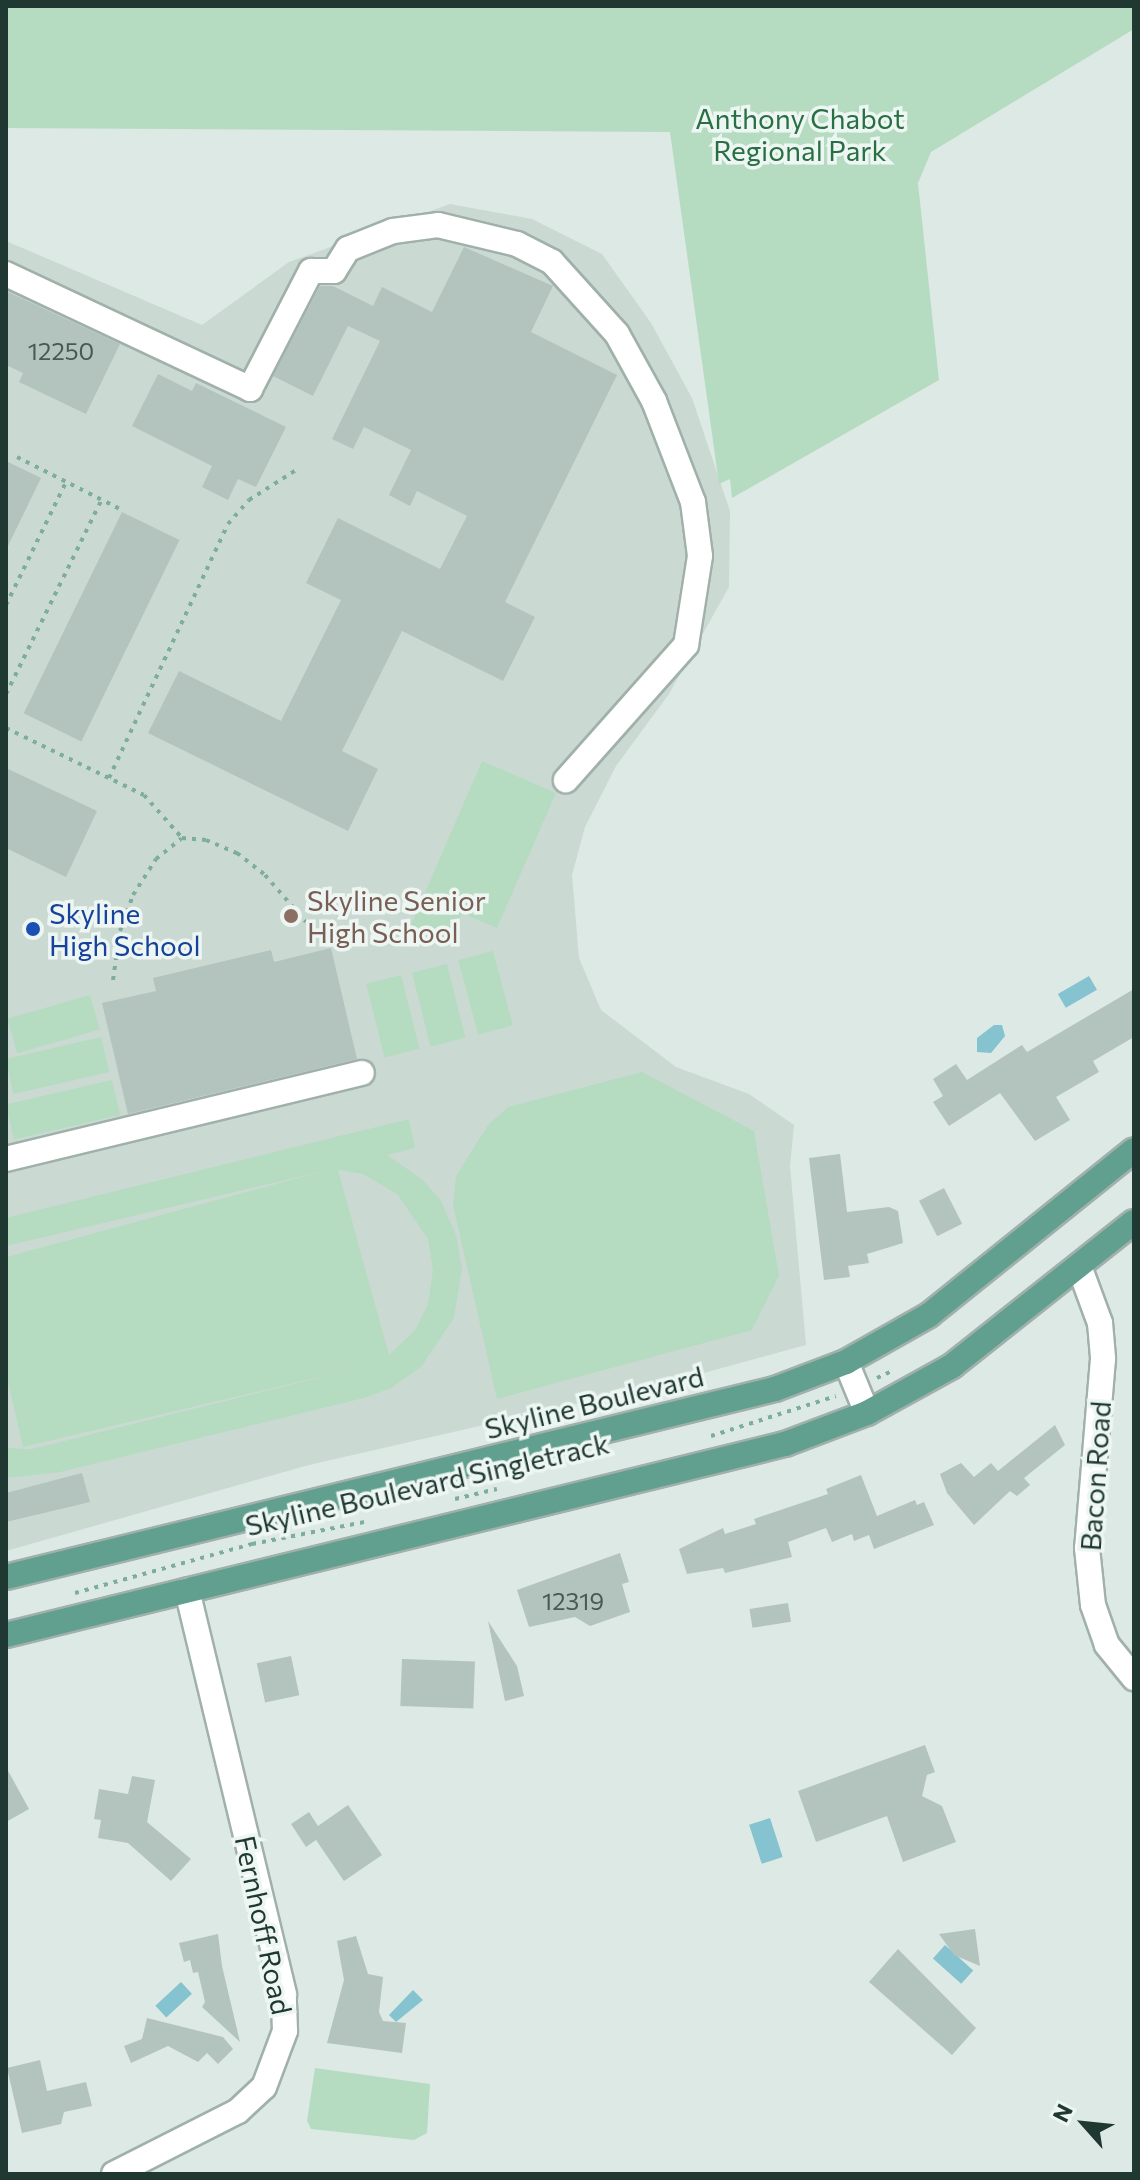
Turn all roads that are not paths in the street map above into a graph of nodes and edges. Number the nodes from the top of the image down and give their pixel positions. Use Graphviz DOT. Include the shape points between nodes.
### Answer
graph roads {
  1 [pos="6,274"];
  2 [pos="566,780"];
  3 [pos="362,1073"];
  4 [pos="1134,1150"];
  5 [pos="6,1159"];
  6 [pos="1134,1222"];
  7 [pos="1079,1266"];
  8 [pos="846,1362"];
  9 [pos="867,1413"];
  10 [pos="6,1577"];
  11 [pos="187,1590"];
  12 [pos="6,1635"];
  13 [pos="1134,1678"];
  14 [pos="114,2174"];
  1 -- 2 [label="street" via="250,389 311,271 334,271 348,249 393,231 438,225 517,244 552,262 617,334 654,401 693,502 700,556 686,645"];
  3 -- 5 [label="street"];
  4 -- 8 [label="main road, Skyline Boulevard" via="929,1315"];
  6 -- 7 [label="main road"];
  7 -- 9 [label="main road" via="952,1366"];
  7 -- 13 [label="street, Bacon Road" via="1100,1323 1103,1359 1087,1548 1093,1605 1107,1645"];
  8 -- 9 [label="street"];
  8 -- 10 [label="main road, Skyline Boulevard" via="775,1389"];
  9 -- 11 [label="main road" via="785,1444"];
  11 -- 12 [label="main road"];
  11 -- 14 [label="street, Fernhoff Road" via="284,1994 285,2031 264,2087 238,2111"];
}
